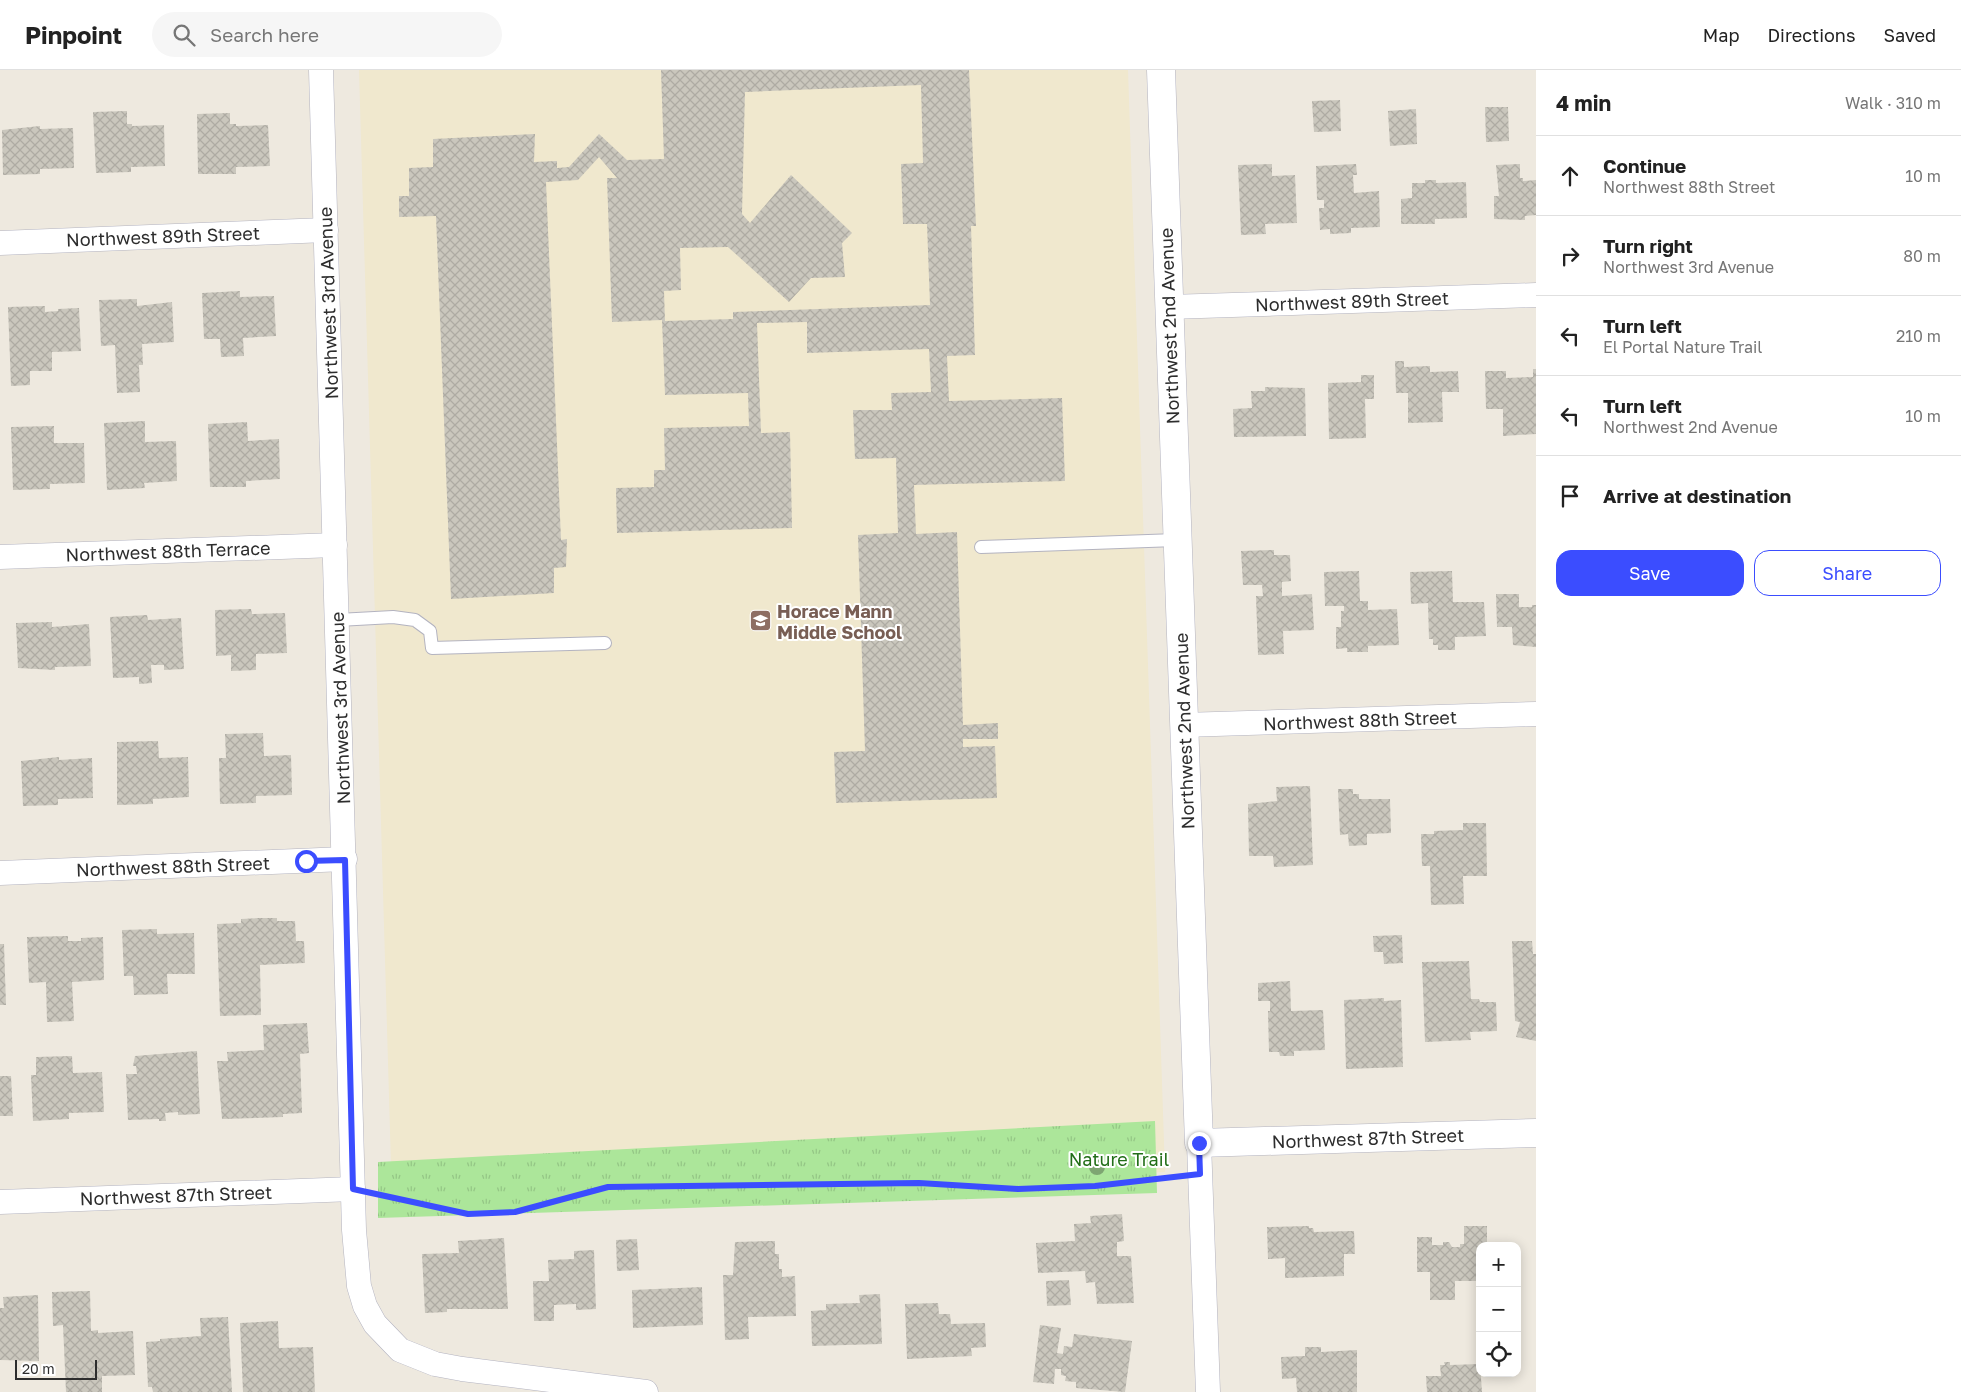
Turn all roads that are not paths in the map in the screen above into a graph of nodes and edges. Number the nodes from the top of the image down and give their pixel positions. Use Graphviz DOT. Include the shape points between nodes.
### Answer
graph roads {
  1 [pos="320,70"];
  2 [pos="1161,70"];
  3 [pos="326,230"];
  4 [pos="0,242"];
  5 [pos="1536,295"];
  6 [pos="1169,307"];
  7 [pos="1176,540"];
  8 [pos="335,545"];
  9 [pos="981,546"];
  10 [pos="0,558"];
  11 [pos="338,620"];
  12 [pos="605,643"];
  13 [pos="1536,714"];
  14 [pos="1183,725"];
  15 [pos="345,860"];
  16 [pos="0,873"];
  17 [pos="1536,1133"];
  18 [pos="1199,1143"];
  19 [pos="353,1189"];
  20 [pos="0,1202"];
  21 [pos="646,1392"];
  22 [pos="1208,1392"];
  1 -- 3 [label="street, Northwest 3rd Avenue"];
  2 -- 6 [label="street, Northwest 2nd Avenue"];
  3 -- 4 [label="street, Northwest 89th Street"];
  3 -- 8 [label="street, Northwest 3rd Avenue"];
  5 -- 6 [label="street, Northwest 89th Street"];
  6 -- 7 [label="street, Northwest 2nd Avenue"];
  7 -- 9 [label="lane"];
  7 -- 14 [label="street, Northwest 2nd Avenue"];
  8 -- 10 [label="street, Northwest 88th Terrace"];
  8 -- 11 [label="street, Northwest 3rd Avenue"];
  11 -- 12 [label="lane" via="393,617 415,620 430,631 432,648"];
  11 -- 15 [label="street, Northwest 3rd Avenue"];
  13 -- 14 [label="street, Northwest 88th Street"];
  14 -- 18 [label="street, Northwest 2nd Avenue"];
  15 -- 16 [label="street, Northwest 88th Street"];
  15 -- 19 [label="street, Northwest 3rd Avenue"];
  17 -- 18 [label="street, Northwest 87th Street"];
  18 -- 22 [label="street, Northwest 2nd Avenue"];
  19 -- 20 [label="street, Northwest 87th Street"];
  19 -- 21 [label="street, Northwest 3rd Avenue" via="359,1286 374,1324 400,1350 435,1364"];
}
